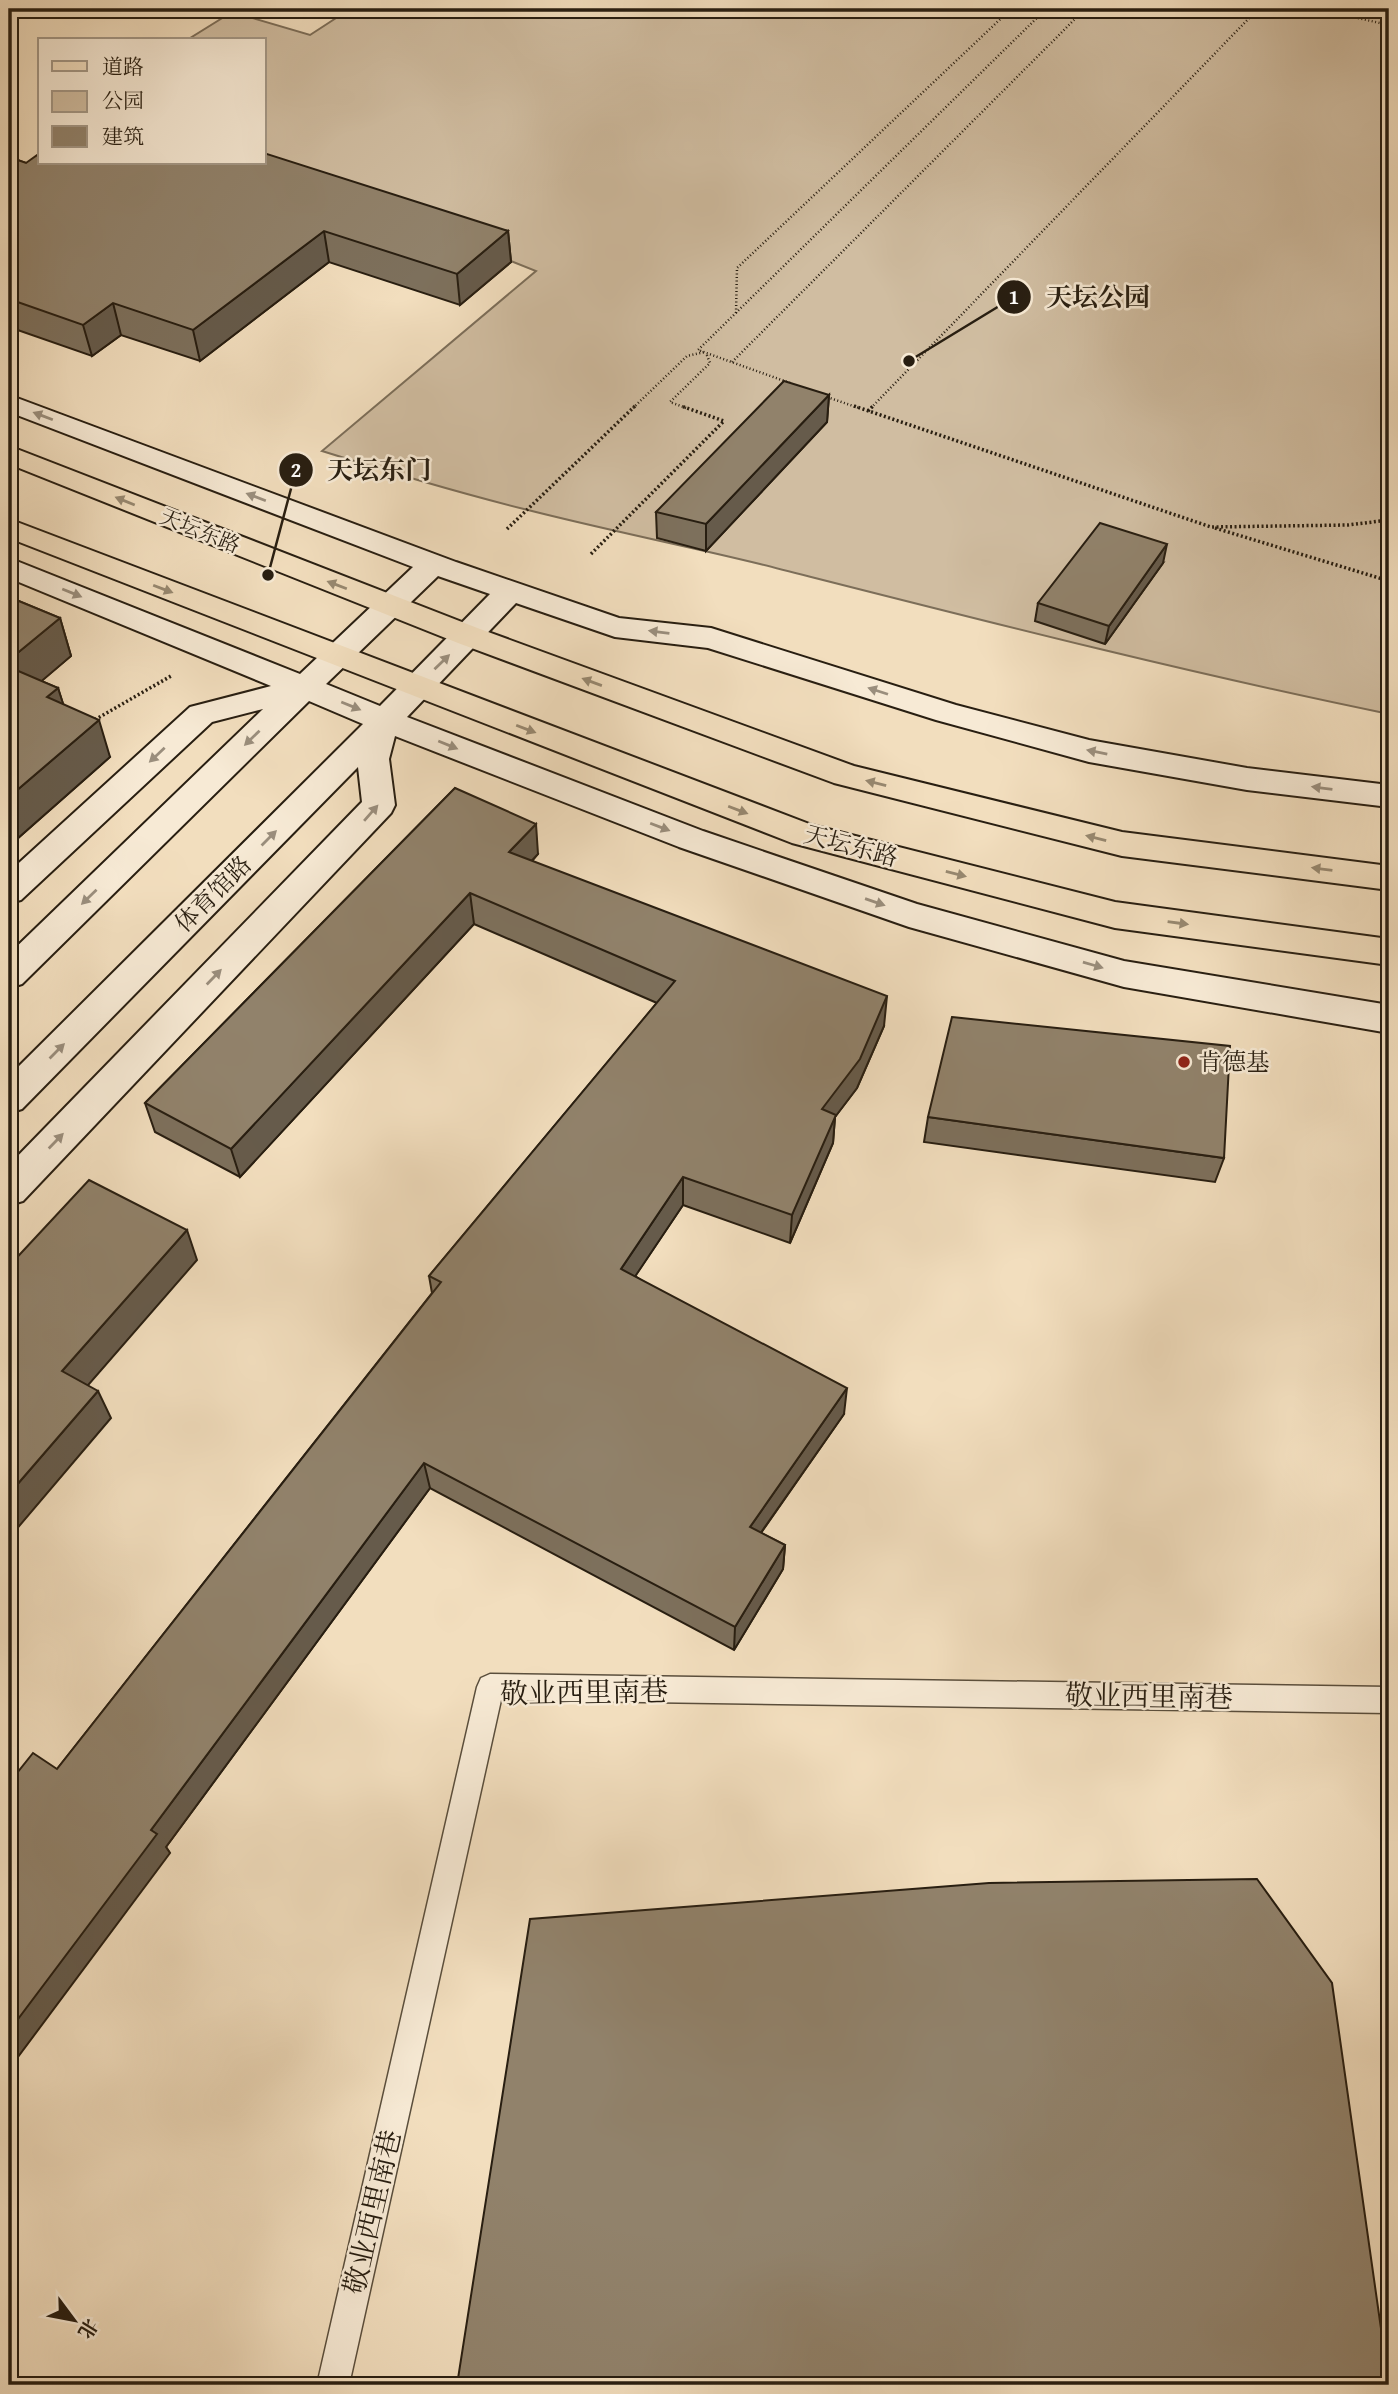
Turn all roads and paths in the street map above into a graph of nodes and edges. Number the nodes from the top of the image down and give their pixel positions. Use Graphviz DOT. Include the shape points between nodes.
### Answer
graph roads {
  1 [pos="1011,9"];
  2 [pos="1046,9"];
  3 [pos="1085,9"];
  4 [pos="1258,9"];
  5 [pos="1317,9"];
  6 [pos="1389,25"];
  7 [pos="736,313"];
  8 [pos="705,352"];
  9 [pos="732,362"];
  10 [pos="794,385"];
  11 [pos="819,394"];
  12 [pos="9,403"];
  13 [pos="868,411"];
  14 [pos="9,454"];
  15 [pos="1389,520"];
  16 [pos="1211,527"];
  17 [pos="9,528"];
  18 [pos="507,529"];
  19 [pos="591,554"];
  20 [pos="434,564"];
  21 [pos="9,568"];
  22 [pos="1389,581"];
  23 [pos="510,591"];
  24 [pos="391,606"];
  25 [pos="469,636"];
  26 [pos="336,656"];
  27 [pos="178,672"];
  28 [pos="304,687"];
  29 [pos="416,687"];
  30 [pos="384,720"];
  31 [pos="89,724"];
  32 [pos="1389,796"];
  33 [pos="1389,878"];
  34 [pos="9,891"];
  35 [pos="1389,952"];
  36 [pos="9,975"];
  37 [pos="1389,1019"];
  38 [pos="9,1099"];
  39 [pos="9,1190"];
  40 [pos="1389,1700"];
  41 [pos="332,2385"];
  1 -- 7 [label="path" via="737,268"];
  2 -- 7 [label="path"];
  3 -- 9 [label="path"];
  4 -- 13 [label="path"];
  5 -- 6 [label="path"];
  7 -- 8 [label="path" via="698,350"];
  8 -- 9 [label="path"];
  8 -- 18 [label="path" via="687,356"];
  8 -- 19 [label="path" via="710,363 670,402 724,421"];
  9 -- 10 [label="path"];
  11 -- 13 [label="path"];
  20 -- 12 [label="street, one-way"];
  13 -- 16 [label="path"];
  24 -- 14 [label="main road, 天坛东路, one-way"];
  15 -- 16 [label="path"];
  16 -- 22 [label="path"];
  17 -- 26 [label="main road, 天坛东路, one-way"];
  20 -- 23 [label="street"];
  20 -- 24 [label="street"];
  21 -- 28 [label="street, 天坛东路, one-way"];
  23 -- 25 [label="street, 体育馆路"];
  32 -- 23 [label="street, one-way" via="1247,779 1089,751 947,713 712,638 615,627"];
  24 -- 25 [label="main road, 天坛东路"];
  24 -- 26 [label="street"];
  29 -- 25 [label="street, 体育馆路, one-way"];
  33 -- 25 [label="main road, 天坛东路, one-way" via="1122,844 846,775"];
  26 -- 28 [label="street"];
  26 -- 29 [label="main road, 天坛东路"];
  27 -- 31 [label="path"];
  28 -- 30 [label="street, 天坛东路, one-way"];
  28 -- 34 [label="street, one-way" via="201,714"];
  28 -- 36 [label="street, one-way"];
  29 -- 30 [label="street, 体育馆路"];
  29 -- 35 [label="main road, 天坛东路, one-way" via="804,835 1115,915"];
  30 -- 37 [label="street, 天坛东路, one-way" via="691,839 909,914 1124,974"];
  38 -- 30 [label="street, 体育馆路, one-way"];
  39 -- 30 [label="street, one-way" via="379,805 373,759"];
  40 -- 41 [label="lane, 敬业西里南巷" via="490,1687"];
}
